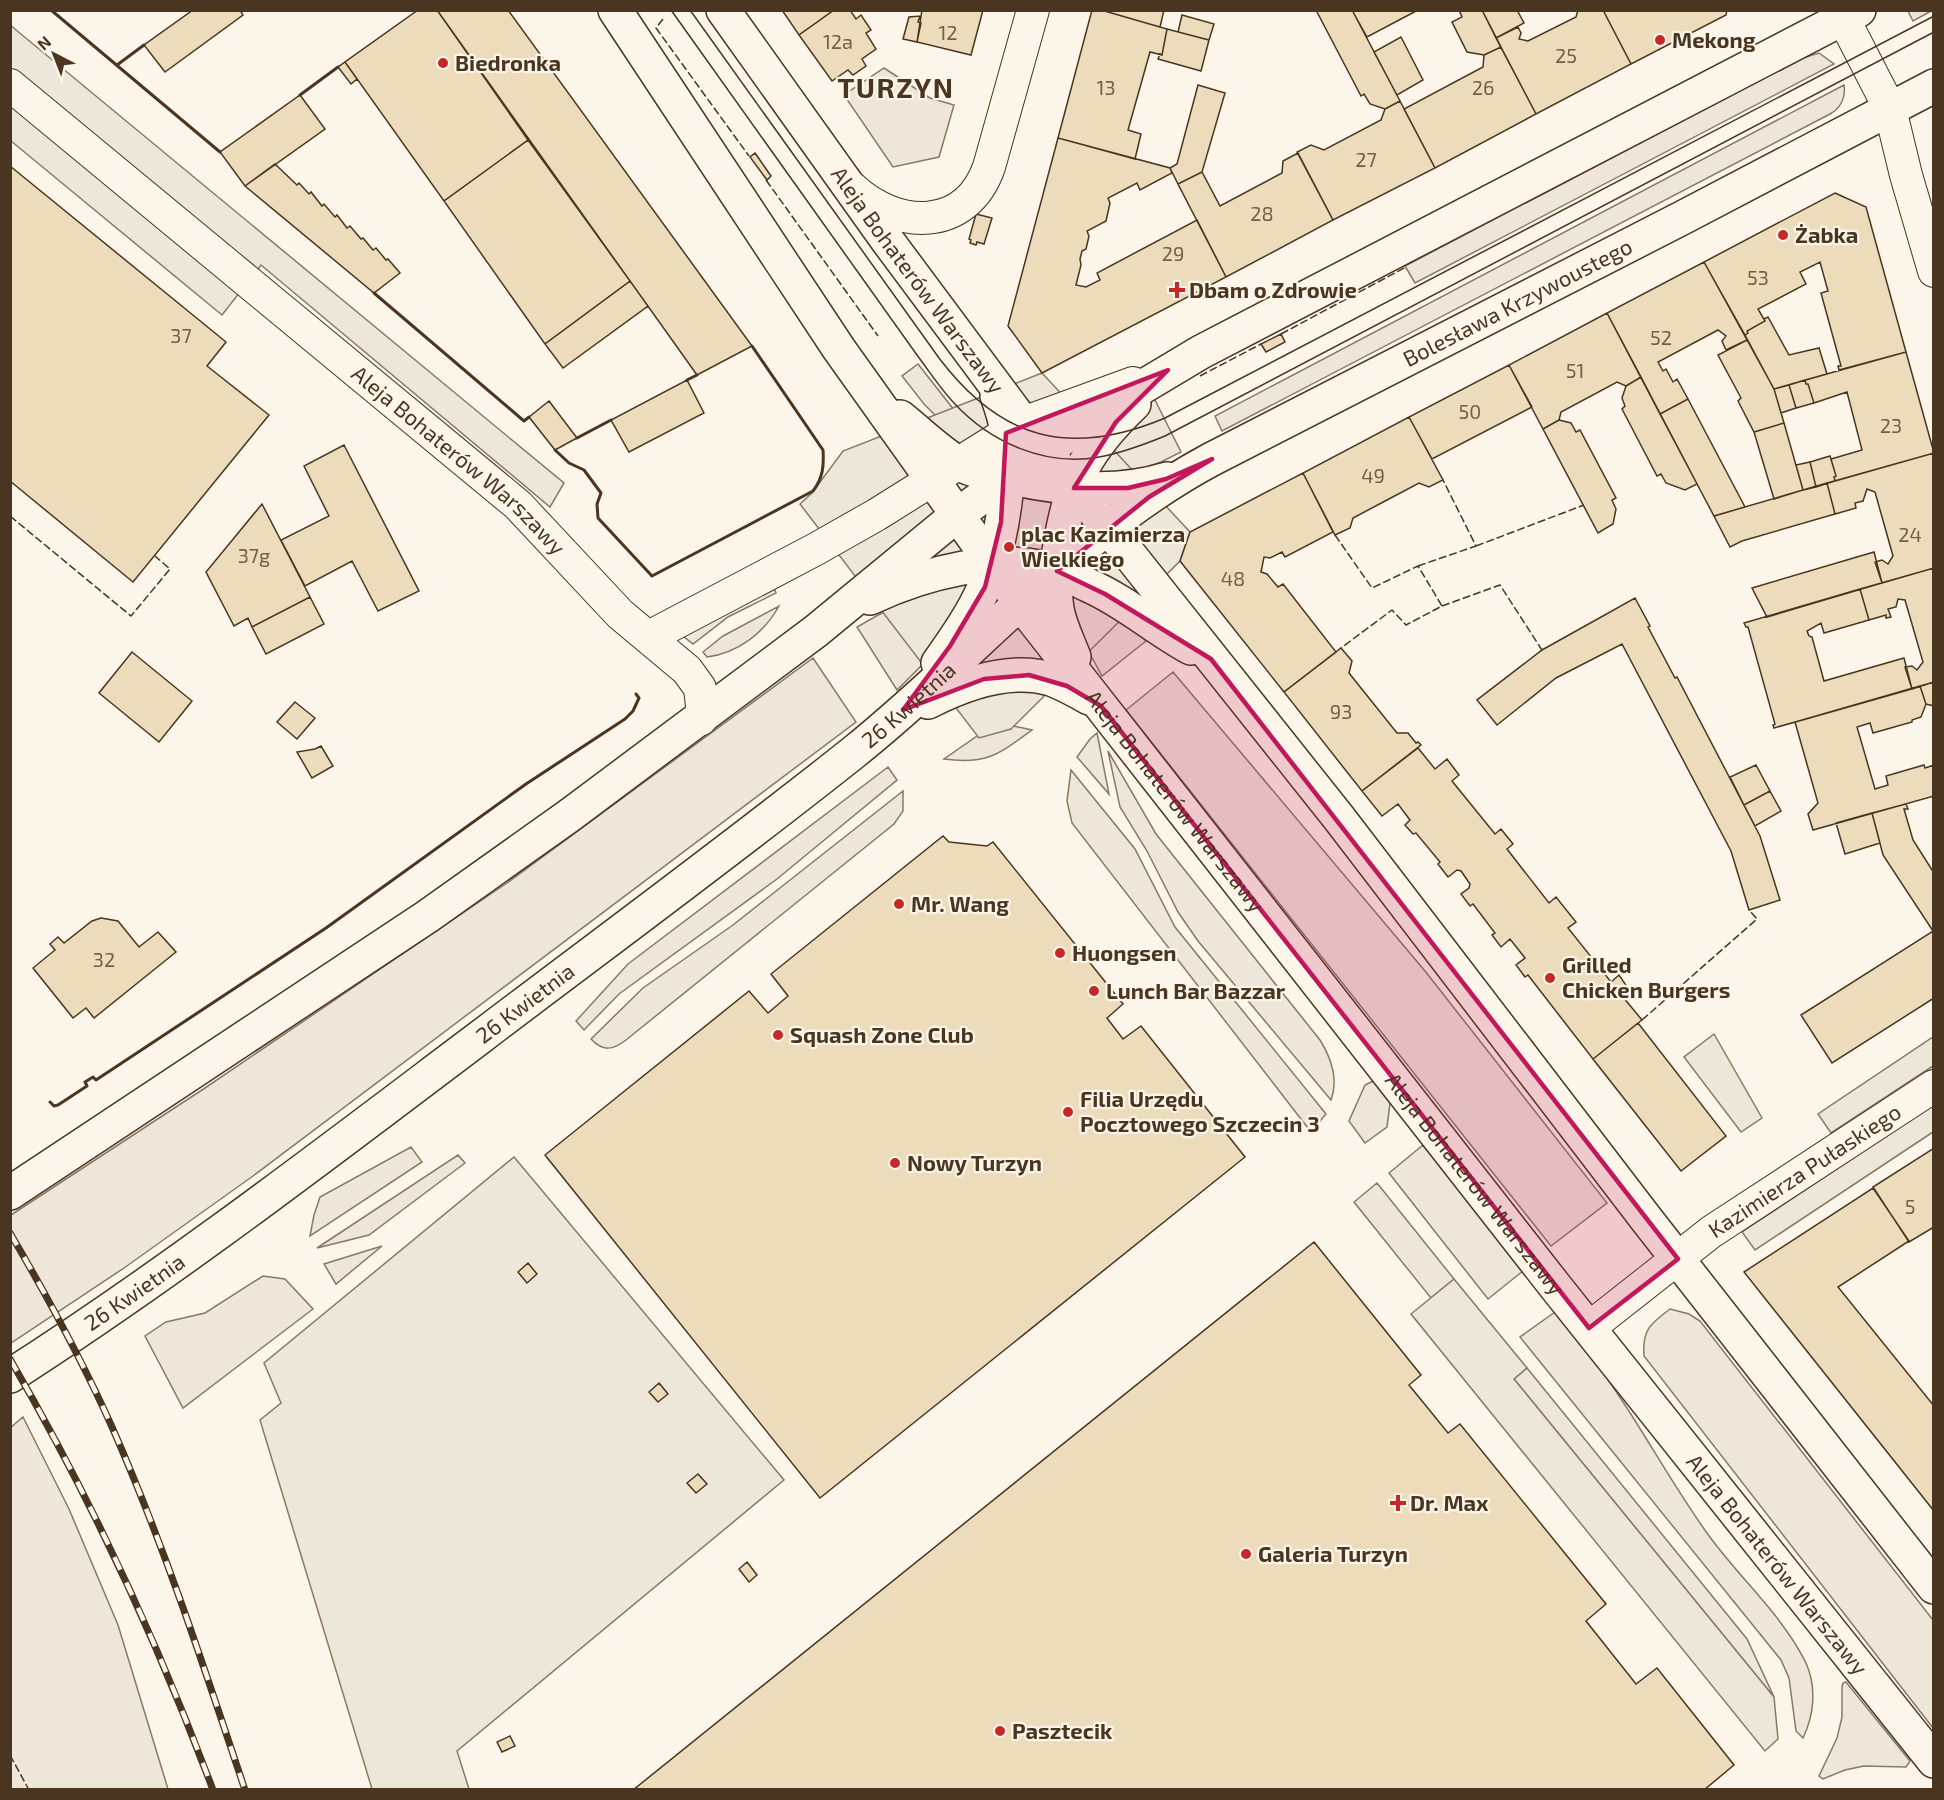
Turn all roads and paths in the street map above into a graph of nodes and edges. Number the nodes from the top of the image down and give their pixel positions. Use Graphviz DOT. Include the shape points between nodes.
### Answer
graph roads {
  1 [pos="615,10"];
  2 [pos="723,10"];
  3 [pos="1034,10"];
  4 [pos="1847,13"];
  5 [pos="10,85"];
  6 [pos="1934,86"];
  7 [pos="1890,109"];
  8 [pos="846,182"];
  9 [pos="1934,271"];
  10 [pos="1168,370"];
  11 [pos="1015,428"];
  12 [pos="1044,451"];
  13 [pos="1212,459"];
  14 [pos="945,471"];
  15 [pos="1007,478"];
  16 [pos="1074,488"];
  17 [pos="957,515"];
  18 [pos="1108,528"];
  19 [pos="992,565"];
  20 [pos="1057,571"];
  21 [pos="1021,604"];
  22 [pos="839,613"];
  23 [pos="649,637"];
  24 [pos="1211,659"];
  25 [pos="1101,706"];
  26 [pos="903,710"];
  27 [pos="701,719"];
  28 [pos="1934,1086"];
  29 [pos="10,1193"];
  30 [pos="1678,1259"];
  31 [pos="1589,1328"];
  32 [pos="10,1376"];
  33 [pos="1934,1587"];
  34 [pos="1934,1761"];
  1 -- 14 [label="street, Aleja Bohaterów Warszawy" via="862,381"];
  2 -- 8 [label="street, Aleja Bohaterów Warszawy"];
  3 -- 8 [label="street" via="989,167 972,197 939,217 912,217 878,206"];
  4 -- 7 [label="street"];
  4 -- 10 [label="street"];
  5 -- 23 [label="street, Aleja Bohaterów Warszawy" via="518,505 620,614"];
  6 -- 7 [label="street, Bolesława Krzywoustego"];
  7 -- 9 [label="street"];
  7 -- 13 [label="street, Bolesława Krzywoustego"];
  8 -- 11 [label="street, Aleja Bohaterów Warszawy" via="993,380"];
  10 -- 11 [label="street"];
  10 -- 12 [label="street"];
  10 -- 16 [label="street" via="1116,422 1082,468"];
  11 -- 12 [label="street"];
  11 -- 14 [label="street"];
  11 -- 15 [label="street"];
  12 -- 15 [label="street"];
  12 -- 16 [label="street"];
  13 -- 16 [label="street" via="1166,479 1137,486"];
  13 -- 18 [label="street, Bolesława Krzywoustego" via="1149,497"];
  14 -- 15 [label="street" via="971,469"];
  14 -- 17 [label="street, Aleja Bohaterów Warszawy"];
  14 -- 23 [label="street" via="816,549"];
  15 -- 16 [label="street"];
  15 -- 17 [label="street"];
  15 -- 19 [label="street"];
  16 -- 18 [label="street"];
  16 -- 20 [label="street"];
  17 -- 19 [label="street, Aleja Bohaterów Warszawy"];
  17 -- 22 [label="street"];
  18 -- 20 [label="street"];
  18 -- 24 [label="street"];
  19 -- 20 [label="street"];
  19 -- 21 [label="street, Aleja Bohaterów Warszawy"];
  19 -- 22 [label="street" via="927,577"];
  19 -- 26 [label="street" via="985,587 962,627"];
  20 -- 21 [label="street"];
  20 -- 24 [label="street" via="1105,594"];
  20 -- 25 [label="street" via="1059,620"];
  21 -- 25 [label="street, Aleja Bohaterów Warszawy"];
  21 -- 26 [label="street, 26 Kwietnia"];
  22 -- 27 [label="street"];
  23 -- 27 [label="street" via="697,683 702,695"];
  24 -- 30 [label="street" via="1339,818"];
  25 -- 26 [label="street" via="1051,680 1017,675 966,684 919,707"];
  25 -- 31 [label="street, Aleja Bohaterów Warszawy"];
  26 -- 32 [label="street, 26 Kwietnia" via="855,752 310,1166 152,1281"];
  27 -- 29 [label="street" via="428,916"];
  28 -- 30 [label="street, Kazimierza Pułaskiego" via="1732,1217"];
  30 -- 31 [label="street"];
  30 -- 33 [label="street"];
  31 -- 34 [label="street, Aleja Bohaterów Warszawy"];
}
